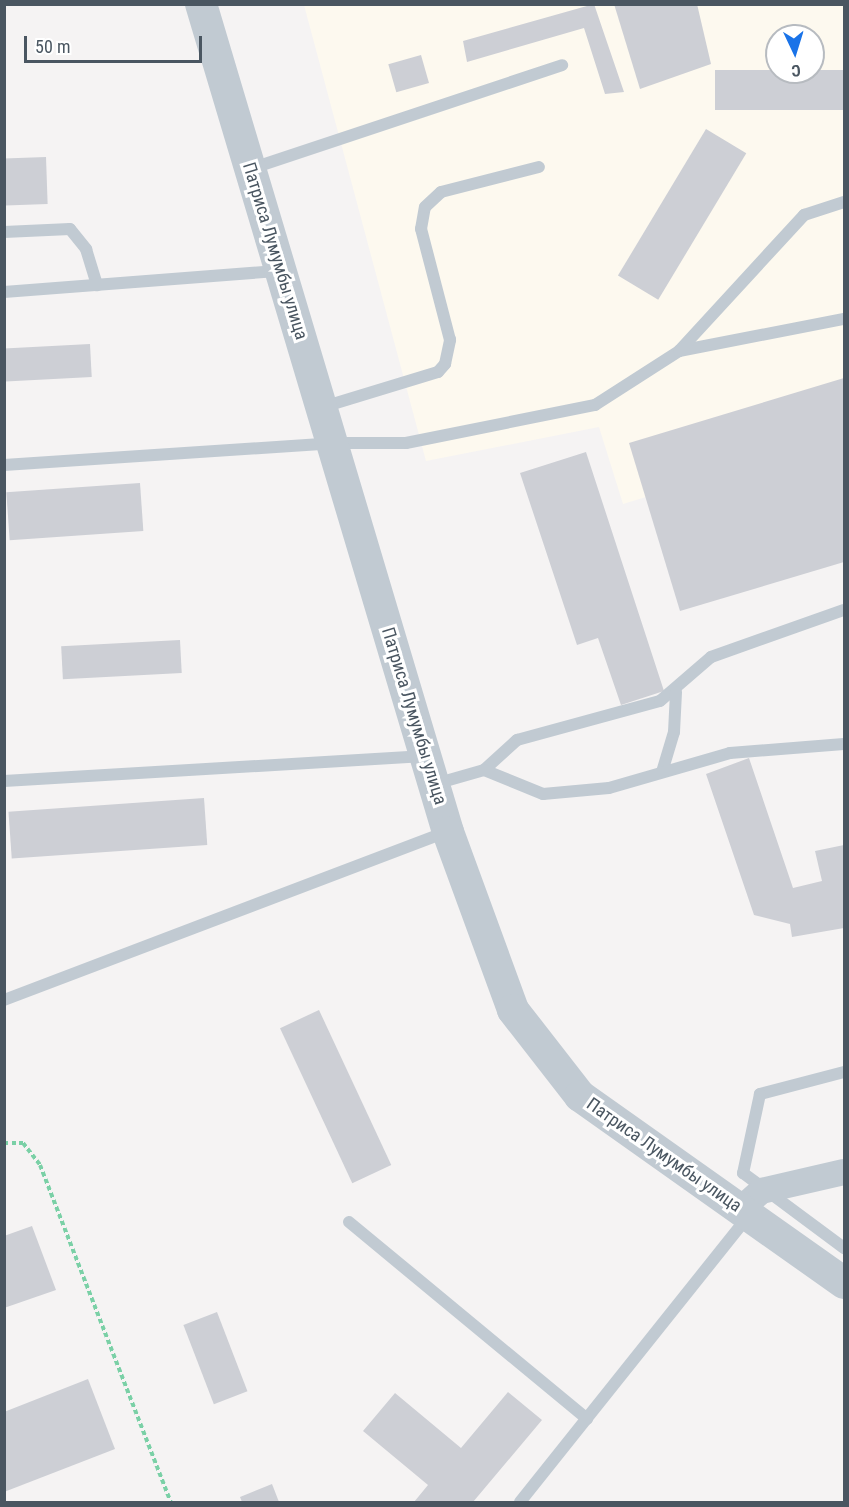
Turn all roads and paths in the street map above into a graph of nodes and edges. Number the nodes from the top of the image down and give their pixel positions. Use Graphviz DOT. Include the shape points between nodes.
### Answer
graph roads {
  1 [pos="201,4"];
  2 [pos="562,65"];
  3 [pos="540,166"];
  4 [pos="250,169"];
  5 [pos="844,202"];
  6 [pos="4,232"];
  7 [pos="281,271"];
  8 [pos="97,285"];
  9 [pos="4,292"];
  10 [pos="844,319"];
  11 [pos="679,351"];
  12 [pos="322,408"];
  13 [pos="332,442"];
  14 [pos="4,465"];
  15 [pos="844,610"];
  16 [pos="676,692"];
  17 [pos="844,744"];
  18 [pos="430,770"];
  19 [pos="484,770"];
  20 [pos="662,772"];
  21 [pos="4,781"];
  22 [pos="448,832"];
  23 [pos="4,1000"];
  24 [pos="844,1071"];
  25 [pos="4,1143"];
  26 [pos="844,1172"];
  27 [pos="750,1206"];
  28 [pos="349,1222"];
  29 [pos="844,1248"];
  30 [pos="844,1283"];
  31 [pos="587,1419"];
  32 [pos="171,1503"];
  33 [pos="520,1503"];
  1 -- 4 [label="street, Патриса Лумумбы улица"];
  2 -- 4 [label="lane"];
  3 -- 12 [label="lane" via="441,192 425,207 421,229 450,340 445,364 438,372"];
  4 -- 7 [label="street, Патриса Лумумбы улица"];
  5 -- 11 [label="lane" via="804,215"];
  6 -- 8 [label="lane" via="70,229 86,249"];
  7 -- 8 [label="lane"];
  7 -- 12 [label="street, Патриса Лумумбы улица"];
  8 -- 9 [label="lane"];
  10 -- 11 [label="lane"];
  11 -- 13 [label="lane" via="595,405 406,443"];
  12 -- 13 [label="street, Патриса Лумумбы улица"];
  13 -- 14 [label="lane"];
  13 -- 18 [label="street, Патриса Лумумбы улица"];
  15 -- 16 [label="lane" via="711,657 692,669"];
  16 -- 19 [label="lane" via="624,714 517,740"];
  16 -- 20 [label="lane" via="674,732"];
  17 -- 20 [label="lane" via="730,753"];
  18 -- 19 [label="lane"];
  18 -- 21 [label="lane"];
  18 -- 22 [label="street, Патриса Лумумбы улица"];
  19 -- 20 [label="lane" via="543,794 609,788"];
  22 -- 23 [label="lane"];
  22 -- 27 [label="street, Патриса Лумумбы улица" via="513,1010 580,1096"];
  24 -- 27 [label="lane" via="760,1094 742,1173"];
  25 -- 32 [label="path" via="23,1143 40,1165"];
  26 -- 27 [label="street"];
  27 -- 29 [label="lane"];
  27 -- 30 [label="street, Патриса Лумумбы улица"];
  27 -- 31 [label="lane"];
  28 -- 31 [label="lane"];
  31 -- 33 [label="lane"];
}
